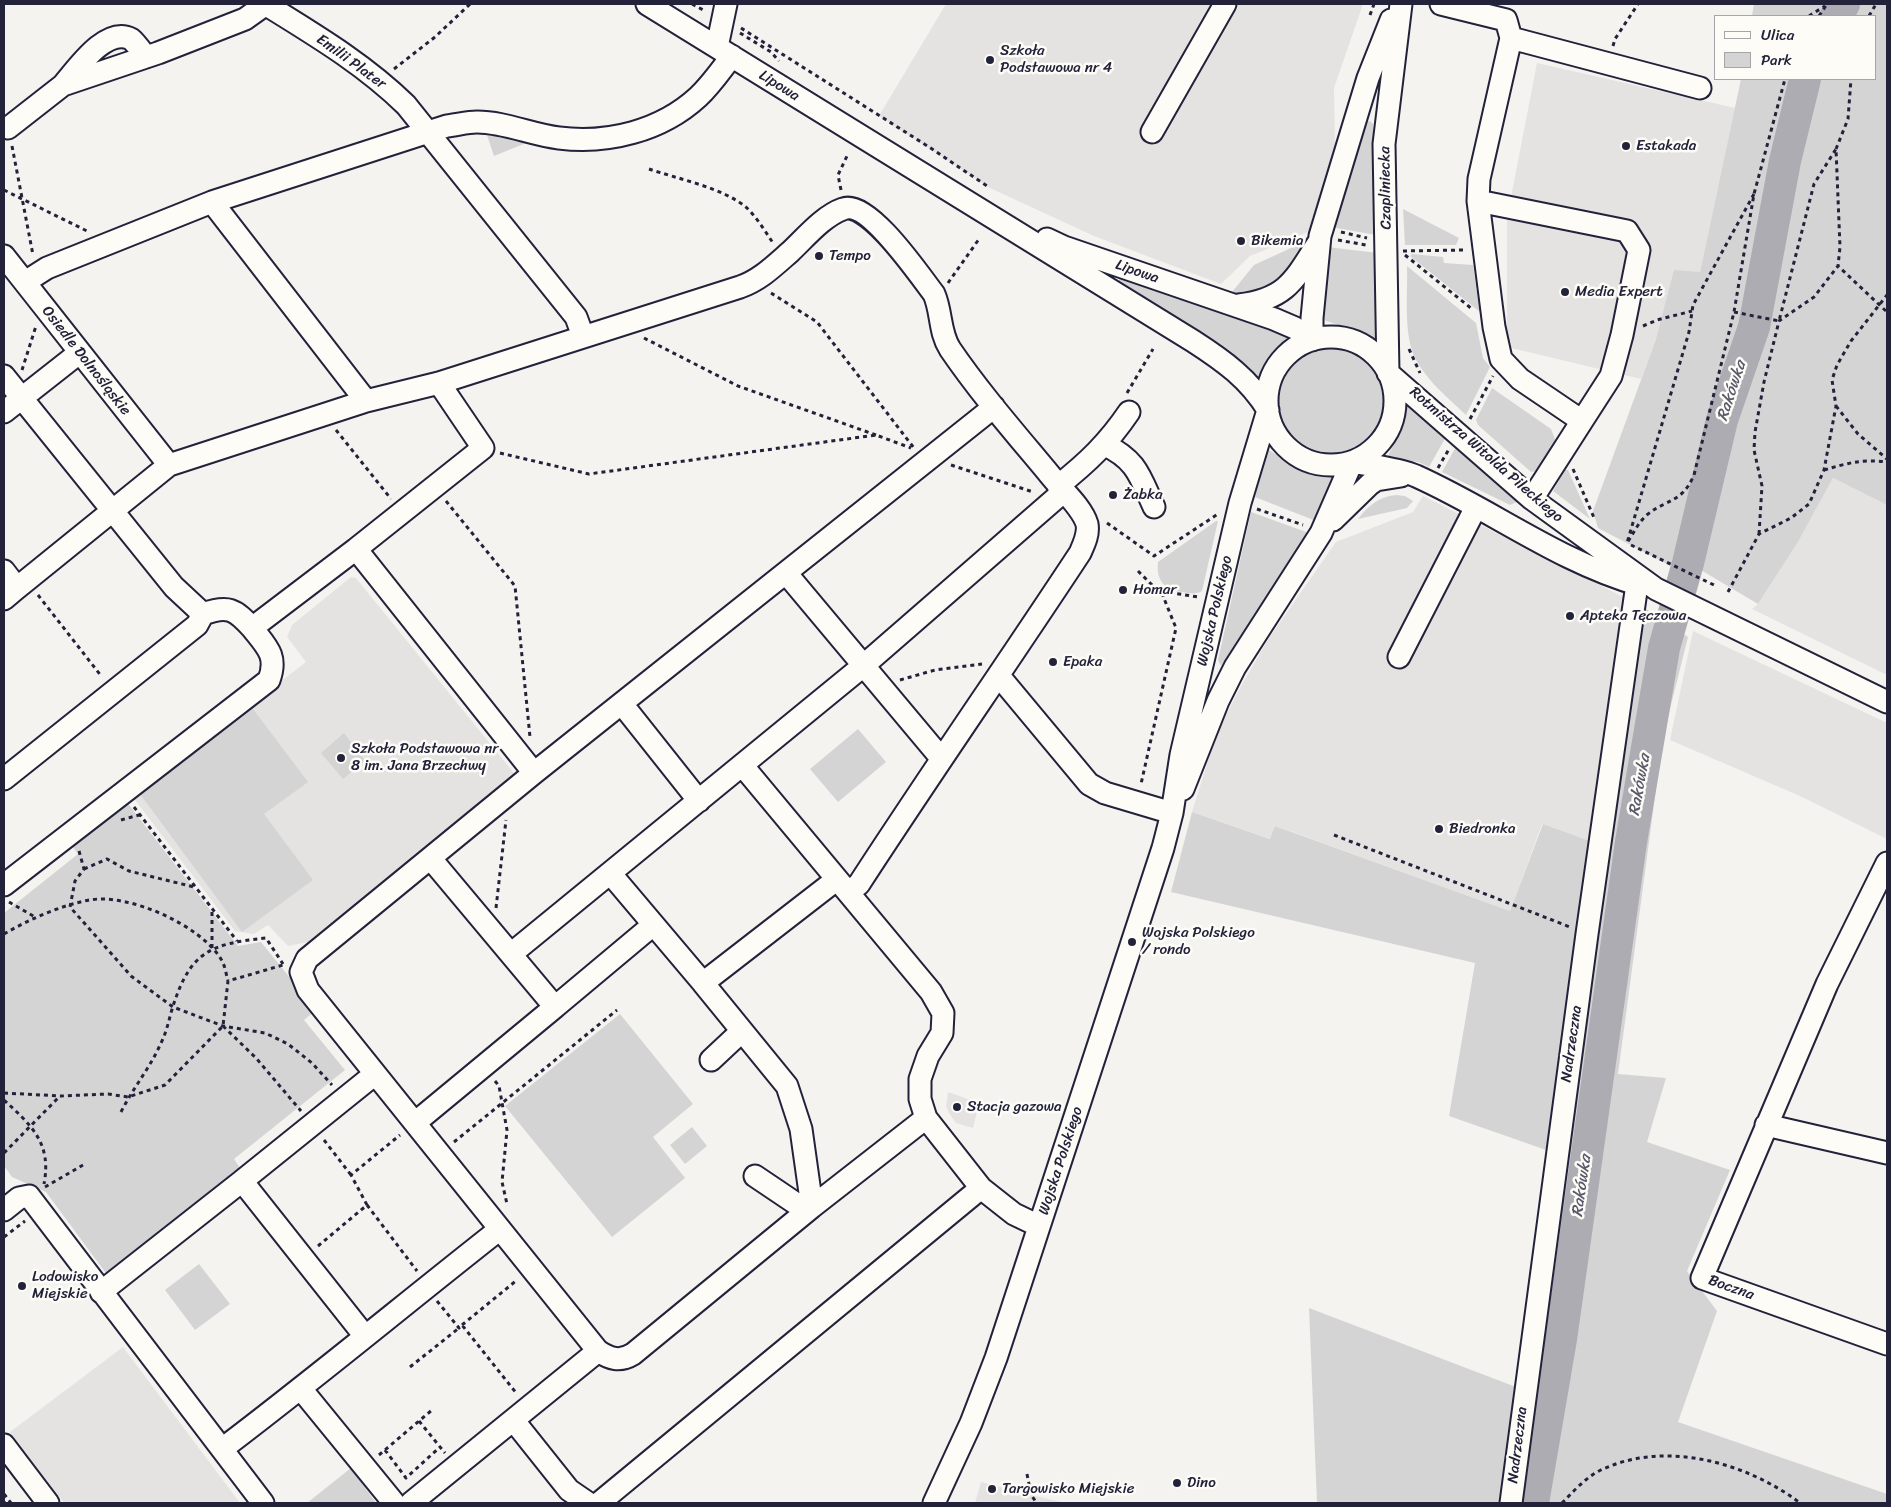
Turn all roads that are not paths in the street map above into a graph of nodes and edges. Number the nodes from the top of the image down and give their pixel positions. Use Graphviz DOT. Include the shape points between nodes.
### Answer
graph roads {
  1 [pos="266,4"];
  2 [pos="647,4"];
  3 [pos="726,4"];
  4 [pos="1225,4"];
  5 [pos="1400,4"];
  6 [pos="1440,4"];
  7 [pos="1509,21"];
  8 [pos="725,52"];
  9 [pos="146,57"];
  10 [pos="63,85"];
  11 [pos="1700,88"];
  12 [pos="8,128"];
  13 [pos="429,131"];
  14 [pos="1152,132"];
  15 [pos="963,199"];
  16 [pos="1478,201"];
  17 [pos="212,202"];
  18 [pos="1327,241"];
  19 [pos="4,256"];
  20 [pos="25,282"];
  21 [pos="1236,306"];
  22 [pos="583,336"];
  23 [pos="1312,340"];
  24 [pos="79,353"];
  25 [pos="1388,372"];
  26 [pos="439,383"];
  27 [pos="15,385"];
  28 [pos="366,401"];
  29 [pos="1126,405"];
  30 [pos="994,407"];
  31 [pos="1268,410"];
  32 [pos="4,412"];
  33 [pos="1582,421"];
  34 [pos="1106,445"];
  35 [pos="1352,462"];
  36 [pos="169,465"];
  37 [pos="1414,475"];
  38 [pos="1060,492"];
  39 [pos="1532,498"];
  40 [pos="1154,507"];
  41 [pos="1476,507"];
  42 [pos="113,512"];
  43 [pos="1316,531"];
  44 [pos="356,549"];
  45 [pos="4,571"];
  46 [pos="786,573"];
  47 [pos="1646,587"];
  48 [pos="16,589"];
  49 [pos="203,614"];
  50 [pos="252,628"];
  51 [pos="1399,657"];
  52 [pos="863,666"];
  53 [pos="1003,670"];
  54 [pos="1887,702"];
  55 [pos="622,704"];
  56 [pos="941,758"];
  57 [pos="742,765"];
  58 [pos="534,773"];
  59 [pos="4,779"];
  60 [pos="699,801"];
  61 [pos="1172,813"];
  62 [pos="431,859"];
  63 [pos="1887,863"];
  64 [pos="610,873"];
  65 [pos="4,885"];
  66 [pos="843,886"];
  67 [pos="653,925"];
  68 [pos="511,954"];
  69 [pos="703,983"];
  70 [pos="555,1008"];
  71 [pos="742,1031"];
  72 [pos="710,1060"];
  73 [pos="375,1074"];
  74 [pos="926,1118"];
  75 [pos="416,1122"];
  76 [pos="1766,1125"];
  77 [pos="1887,1153"];
  78 [pos="755,1176"];
  79 [pos="242,1181"];
  80 [pos="981,1188"];
  81 [pos="810,1209"];
  82 [pos="4,1210"];
  83 [pos="1039,1226"];
  84 [pos="500,1230"];
  85 [pos="101,1292"];
  86 [pos="364,1336"];
  87 [pos="1887,1344"];
  88 [pos="598,1351"];
  89 [pos="301,1389"];
  90 [pos="521,1415"];
  91 [pos="4,1445"];
  92 [pos="222,1449"];
  93 [pos="48,1503"];
  94 [pos="263,1503"];
  95 [pos="394,1503"];
  96 [pos="411,1503"];
  97 [pos="588,1503"];
  98 [pos="598,1503"];
  99 [pos="934,1503"];
  100 [pos="1511,1503"];
  1 -- 9 [label="street" via="245,19"];
  1 -- 13 [label="street, Emilii Plater" via="380,80"];
  2 -- 8 [label="street, Lipowa"];
  3 -- 8 [label="street"];
  4 -- 14 [label="street"];
  5 -- 18 [label="street, Czapliniecka" via="1368,78"];
  5 -- 25 [label="street, Czapliniecka" via="1384,144"];
  6 -- 7 [label="street"];
  7 -- 11 [label="street" via="1609,64"];
  7 -- 16 [label="street" via="1479,180"];
  8 -- 13 [label="street" via="697,98 655,126 633,133 594,140 558,138 477,122"];
  8 -- 15 [label="street, Lipowa"];
  9 -- 10 [label="street"];
  9 -- 10 [label="street" via="131,40 120,36 108,39 87,56"];
  10 -- 12 [label="street"];
  13 -- 17 [label="street"];
  13 -- 22 [label="street, Emilii Plater" via="576,317"];
  15 -- 21 [label="street, Lipowa" via="1064,247"];
  15 -- 31 [label="street, Lipowa" via="1231,366 1257,392"];
  16 -- 33 [label="street" via="1501,359 1520,379"];
  16 -- 33 [label="street" via="1627,231 1639,250 1611,376"];
  17 -- 20 [label="street" via="47,268"];
  17 -- 28 [label="street"];
  18 -- 21 [label="street" via="1286,288 1271,298"];
  18 -- 23 [label="street, Czapliniecka"];
  19 -- 20 [label="street, Osiedle Dolnośląskie"];
  20 -- 24 [label="street, Osiedle Dolnośląskie"];
  21 -- 23 [label="street, Lipowa" via="1281,322"];
  22 -- 26 [label="street"];
  22 -- 30 [label="street" via="754,282 831,215 844,208 858,210 888,235 934,294 942,334"];
  23 -- 25 [label="street" via="1330,337 1356,343 1378,358"];
  23 -- 31 [label="street" via="1282,360 1270,384"];
  24 -- 27 [label="street"];
  24 -- 36 [label="street, Osiedle Dolnośląskie"];
  25 -- 35 [label="street" via="1395,408 1390,425 1381,441"];
  25 -- 39 [label="street, Rotmistrza Witolda Pileckiego"];
  26 -- 28 [label="street"];
  26 -- 44 [label="street" via="483,448"];
  27 -- 32 [label="street"];
  27 -- 42 [label="street"];
  28 -- 36 [label="street"];
  29 -- 34 [label="street"];
  30 -- 38 [label="street"];
  30 -- 46 [label="street"];
  31 -- 35 [label="street" via="1284,444 1298,456 1315,463 1334,465"];
  31 -- 61 [label="street, Wojska Polskiego" via="1240,503 1181,755"];
  33 -- 39 [label="street"];
  34 -- 38 [label="street"];
  34 -- 40 [label="street" via="1132,462"];
  35 -- 37 [label="street, Rotmistrza Witolda Pileckiego"];
  35 -- 43 [label="street, Wojska Polskiego"];
  36 -- 42 [label="street"];
  37 -- 41 [label="street, Rotmistrza Witolda Pileckiego"];
  37 -- 43 [label="street" via="1394,476 1370,484"];
  38 -- 52 [label="street"];
  38 -- 53 [label="street" via="1087,525 1085,541"];
  39 -- 47 [label="street, Rotmistrza Witolda Pileckiego"];
  41 -- 47 [label="street, Rotmistrza Witolda Pileckiego" via="1527,537 1608,575"];
  41 -- 51 [label="street"];
  42 -- 48 [label="street"];
  42 -- 49 [label="street" via="174,587"];
  43 -- 61 [label="street, Wojska Polskiego" via="1235,667"];
  44 -- 50 [label="street"];
  44 -- 58 [label="street"];
  45 -- 48 [label="street"];
  46 -- 52 [label="street"];
  46 -- 55 [label="street"];
  47 -- 54 [label="street, Rotmistrza Witolda Pileckiego" via="1703,611"];
  47 -- 100 [label="street, Nadrzeczna" via="1587,934"];
  49 -- 50 [label="street" via="224,608 238,613"];
  49 -- 59 [label="street" via="197,625"];
  50 -- 65 [label="street" via="271,653 274,666 268,680"];
  52 -- 56 [label="street"];
  52 -- 57 [label="street"];
  53 -- 56 [label="street"];
  53 -- 61 [label="street" via="1089,784 1104,793"];
  55 -- 58 [label="street"];
  55 -- 60 [label="street"];
  56 -- 66 [label="street" via="859,884"];
  57 -- 60 [label="street"];
  57 -- 66 [label="street"];
  58 -- 62 [label="street"];
  60 -- 64 [label="street"];
  61 -- 83 [label="street, Wojska Polskiego"];
  62 -- 68 [label="street"];
  62 -- 73 [label="street" via="307,959 301,972 308,990"];
  63 -- 76 [label="street, Boczna" via="1827,984"];
  64 -- 67 [label="street"];
  64 -- 68 [label="street"];
  66 -- 69 [label="street"];
  66 -- 74 [label="street" via="931,992 943,1013 942,1033 928,1056 920,1079 920,1099"];
  67 -- 69 [label="street"];
  67 -- 70 [label="street"];
  68 -- 70 [label="street"];
  69 -- 71 [label="street"];
  70 -- 75 [label="street"];
  71 -- 72 [label="street"];
  71 -- 81 [label="street" via="787,1086 796,1109"];
  73 -- 75 [label="street"];
  73 -- 79 [label="street"];
  74 -- 80 [label="street"];
  74 -- 81 [label="street"];
  75 -- 84 [label="street"];
  76 -- 77 [label="street"];
  76 -- 87 [label="street, Boczna" via="1702,1278"];
  78 -- 81 [label="street"];
  79 -- 85 [label="street"];
  79 -- 86 [label="street"];
  80 -- 83 [label="street" via="1014,1214"];
  80 -- 98 [label="street"];
  81 -- 88 [label="street" via="633,1354 614,1359"];
  82 -- 85 [label="street" via="19,1198 29,1196"];
  83 -- 99 [label="street, Wojska Polskiego" via="975,1414"];
  84 -- 86 [label="street"];
  84 -- 88 [label="street"];
  85 -- 92 [label="street"];
  86 -- 89 [label="street"];
  88 -- 90 [label="street"];
  89 -- 92 [label="street"];
  89 -- 95 [label="street"];
  90 -- 96 [label="street"];
  90 -- 97 [label="street" via="569,1490"];
  91 -- 93 [label="street"];
  92 -- 94 [label="street"];
}
